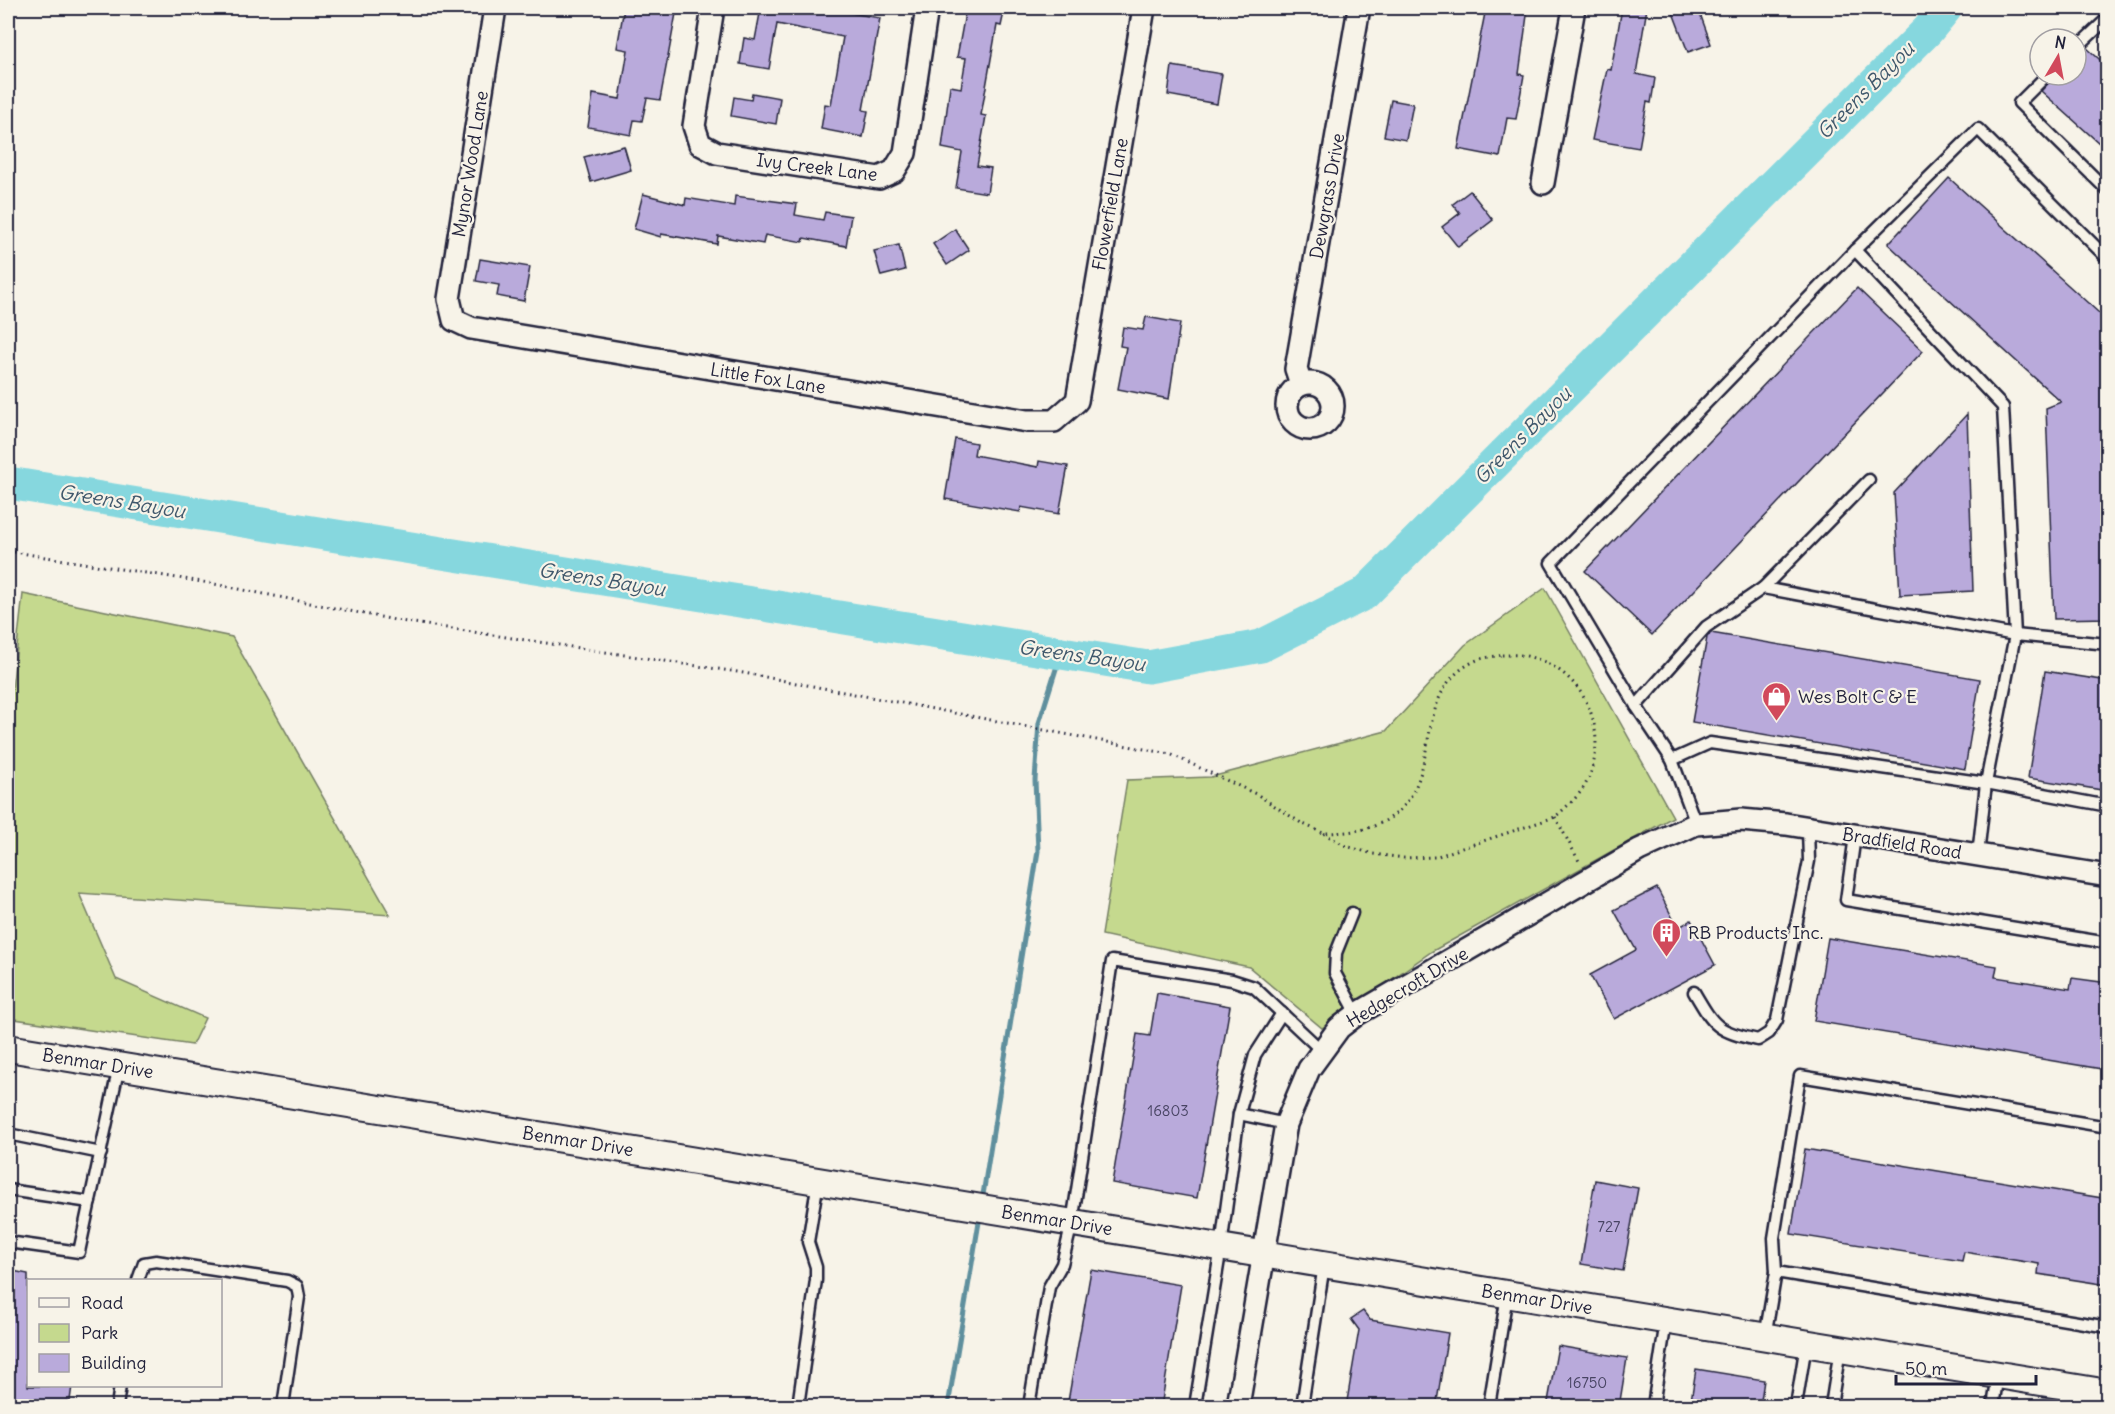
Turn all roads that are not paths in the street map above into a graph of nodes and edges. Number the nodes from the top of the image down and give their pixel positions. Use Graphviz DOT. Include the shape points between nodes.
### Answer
graph roads {
  1 [pos="495,8"];
  2 [pos="712,8"];
  3 [pos="927,8"];
  4 [pos="1144,8"];
  5 [pos="1359,8"];
  6 [pos="1574,8"];
  7 [pos="2108,18"];
  8 [pos="2088,37"];
  9 [pos="2036,87"];
  10 [pos="1543,183"];
  11 [pos="2108,191"];
  12 [pos="1854,250"];
  13 [pos="2108,259"];
  14 [pos="454,320"];
  15 [pos="1301,384"];
  16 [pos="1077,401"];
  17 [pos="1869,480"];
  18 [pos="1763,588"];
  19 [pos="2015,635"];
  20 [pos="2108,644"];
  21 [pos="1636,706"];
  22 [pos="1672,760"];
  23 [pos="1986,783"];
  24 [pos="2108,806"];
  25 [pos="1696,824"];
  26 [pos="1808,828"];
  27 [pos="1855,836"];
  28 [pos="1978,855"];
  29 [pos="2108,876"];
  30 [pos="1352,913"];
  31 [pos="2108,943"];
  32 [pos="1694,992"];
  33 [pos="1282,1013"];
  34 [pos="1357,1014"];
  35 [pos="8,1048"];
  36 [pos="1321,1050"];
  37 [pos="119,1066"];
  38 [pos="1239,1114"];
  39 [pos="1286,1124"];
  40 [pos="2108,1127"];
  41 [pos="8,1134"];
  42 [pos="101,1153"];
  43 [pos="818,1181"];
  44 [pos="8,1190"];
  45 [pos="90,1202"];
  46 [pos="1072,1223"];
  47 [pos="8,1242"];
  48 [pos="1221,1247"];
  49 [pos="1262,1254"];
  50 [pos="1324,1264"];
  51 [pos="1776,1272"];
  52 [pos="139,1279"];
  53 [pos="1508,1294"];
  54 [pos="1666,1320"];
  55 [pos="2108,1327"];
  56 [pos="1765,1337"];
  57 [pos="1806,1343"];
  58 [pos="1840,1349"];
  59 [pos="1998,1375"];
  60 [pos="120,1387"];
  61 [pos="2108,1393"];
  62 [pos="117,1407"];
  63 [pos="283,1407"];
  64 [pos="798,1407"];
  65 [pos="1029,1407"];
  66 [pos="1195,1407"];
  67 [pos="1238,1407"];
  68 [pos="1302,1407"];
  69 [pos="1489,1407"];
  70 [pos="1653,1407"];
  71 [pos="1796,1407"];
  72 [pos="1831,1407"];
  73 [pos="1993,1407"];
  1 -- 14 [label="street, Mynor Wood Lane" via="448,299"];
  2 -- 3 [label="street, Ivy Creek Lane" via="694,126 700,144 717,153 879,178 894,171 905,153"];
  4 -- 16 [label="street, Flowerfield Lane"];
  5 -- 15 [label="street, Dewgrass Drive" via="1296,369"];
  6 -- 10 [label="street"];
  7 -- 8 [label="lane"];
  9 -- 11 [label="lane" via="2019,103"];
  12 -- 13 [label="lane" via="1977,129"];
  12 -- 19 [label="lane" via="2003,407"];
  12 -- 21 [label="lane" via="1551,563"];
  14 -- 16 [label="street, Little Fox Lane" via="471,328 1027,421 1054,421"];
  17 -- 18 [label="lane"];
  18 -- 19 [label="lane"];
  18 -- 21 [label="lane" via="1706,627"];
  19 -- 20 [label="lane"];
  19 -- 23 [label="lane"];
  21 -- 22 [label="lane"];
  22 -- 23 [label="lane" via="1710,744"];
  22 -- 25 [label="lane"];
  23 -- 24 [label="lane"];
  23 -- 28 [label="lane"];
  25 -- 26 [label="street, Bradfield Road" via="1741,820"];
  25 -- 34 [label="street, Hedgecroft Drive" via="1639,850"];
  26 -- 27 [label="street, Bradfield Road"];
  26 -- 32 [label="lane" via="1809,861 1777,1020 1768,1033 1758,1040 1732,1035 1713,1024"];
  27 -- 28 [label="street, Bradfield Road"];
  27 -- 31 [label="lane" via="1846,900"];
  28 -- 29 [label="street, Bradfield Road"];
  30 -- 34 [label="lane" via="1336,953 1335,972"];
  33 -- 36 [label="lane"];
  33 -- 38 [label="lane" via="1255,1055"];
  33 -- 46 [label="lane" via="1248,985 1112,961"];
  34 -- 36 [label="street, Hedgecroft Drive"];
  35 -- 37 [label="street, Benmar Drive"];
  36 -- 39 [label="street, Hedgecroft Drive"];
  37 -- 42 [label="lane"];
  37 -- 43 [label="street, Benmar Drive"];
  38 -- 39 [label="lane"];
  38 -- 48 [label="lane"];
  39 -- 49 [label="street, Hedgecroft Drive"];
  40 -- 51 [label="lane" via="1800,1076 1774,1238"];
  41 -- 42 [label="lane"];
  42 -- 45 [label="lane"];
  43 -- 46 [label="street, Benmar Drive"];
  43 -- 64 [label="lane" via="808,1242 816,1280"];
  44 -- 45 [label="lane"];
  45 -- 47 [label="lane" via="79,1252"];
  46 -- 48 [label="street, Benmar Drive"];
  46 -- 65 [label="lane" via="1062,1264 1049,1287"];
  48 -- 49 [label="street, Benmar Drive"];
  48 -- 66 [label="lane"];
  49 -- 50 [label="street, Benmar Drive"];
  49 -- 67 [label="street, Hedgecroft Drive"];
  50 -- 53 [label="street, Benmar Drive"];
  50 -- 68 [label="lane"];
  51 -- 55 [label="lane"];
  51 -- 56 [label="lane"];
  52 -- 63 [label="lane" via="144,1263 156,1261 287,1281 297,1286 299,1297"];
  53 -- 54 [label="street, Benmar Drive"];
  53 -- 69 [label="lane"];
  54 -- 56 [label="street, Benmar Drive"];
  54 -- 70 [label="lane"];
  56 -- 57 [label="street, Benmar Drive"];
  57 -- 58 [label="street, Benmar Drive"];
  57 -- 71 [label="lane"];
  58 -- 59 [label="street, Benmar Drive"];
  58 -- 72 [label="lane"];
  59 -- 61 [label="street, Benmar Drive"];
  59 -- 73 [label="lane"];
  60 -- 62 [label="lane"];
}
